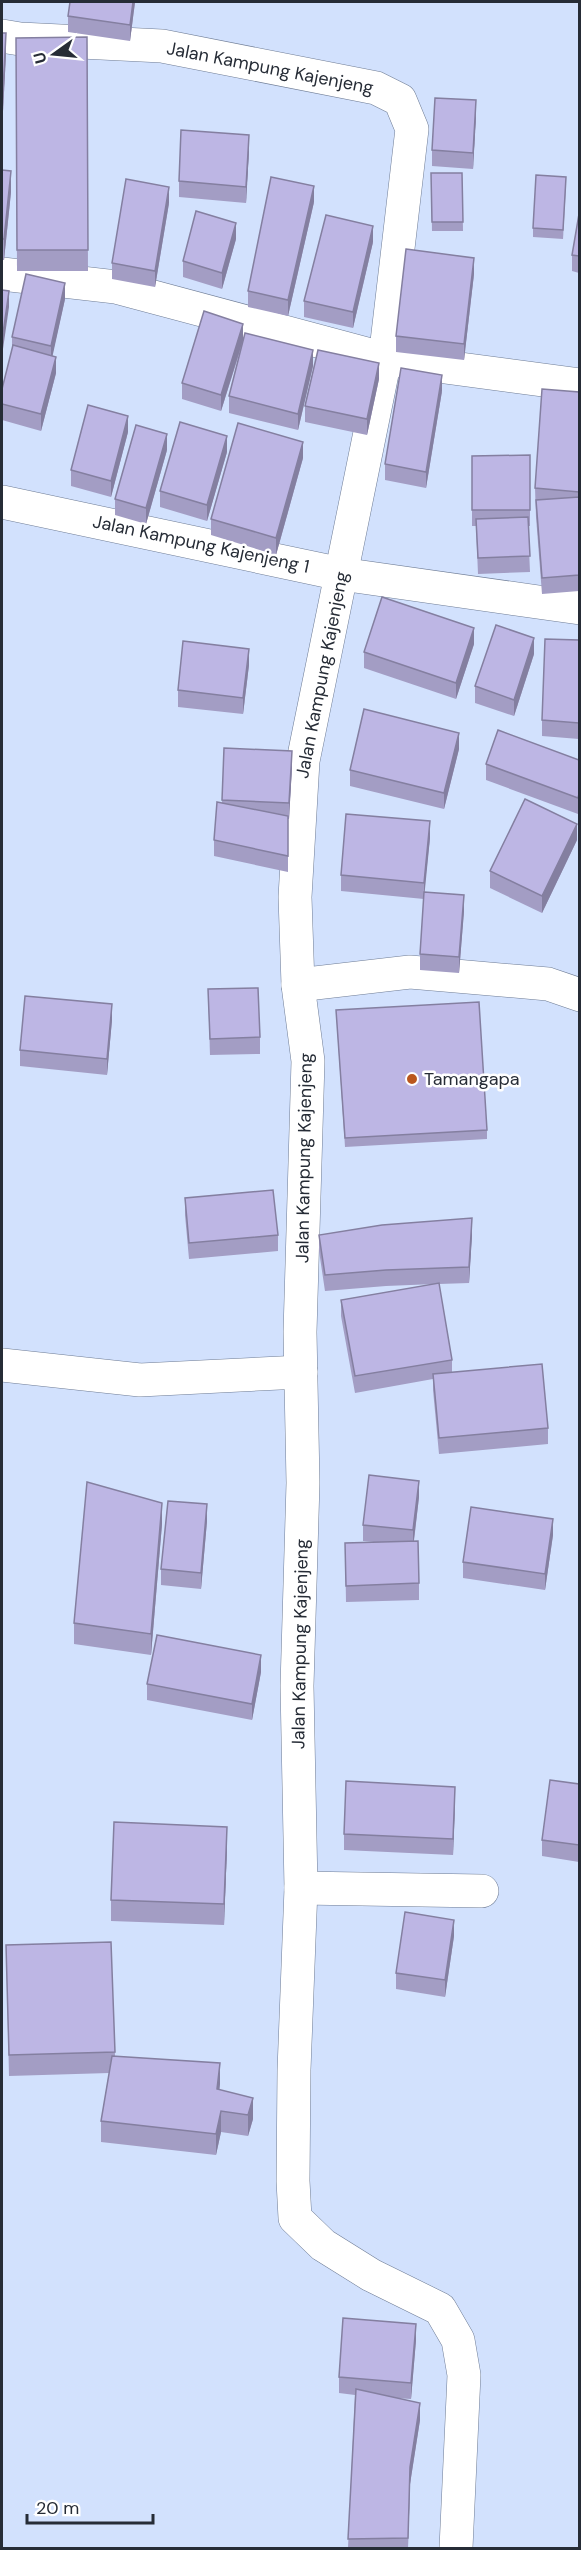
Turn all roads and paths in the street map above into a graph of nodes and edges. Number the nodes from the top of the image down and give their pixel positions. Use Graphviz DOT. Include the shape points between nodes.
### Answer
graph roads {
  1 [pos="2,36"];
  2 [pos="2,273"];
  3 [pos="385,359"];
  4 [pos="579,385"];
  5 [pos="2,502"];
  6 [pos="341,574"];
  7 [pos="579,608"];
  8 [pos="298,985"];
  9 [pos="579,995"];
  10 [pos="2,1365"];
  11 [pos="301,1372"];
  12 [pos="301,1888"];
  13 [pos="482,1891"];
  14 [pos="456,2548"];
  1 -- 3 [label="street, Jalan Kampung Kajenjeng" via="162,46 376,88 400,100 412,129"];
  2 -- 3 [label="street" via="116,287"];
  3 -- 4 [label="street"];
  3 -- 6 [label="street, Jalan Kampung Kajenjeng"];
  5 -- 6 [label="street, Jalan Kampung Kajenjeng 1"];
  6 -- 7 [label="street, Jalan Kampung Kajenjeng 1"];
  6 -- 8 [label="street, Jalan Kampung Kajenjeng" via="303,761 295,897"];
  8 -- 9 [label="street" via="410,972 548,984"];
  8 -- 11 [label="street, Jalan Kampung Kajenjeng" via="308,1061"];
  10 -- 11 [label="street" via="140,1380"];
  11 -- 12 [label="street, Jalan Kampung Kajenjeng" via="303,1483 297,1686"];
  12 -- 13 [label="street"];
  12 -- 14 [label="street, Jalan Kampung Kajenjeng" via="294,2070 295,2218 323,2245 371,2275 440,2309 458,2340 464,2375"];
}
